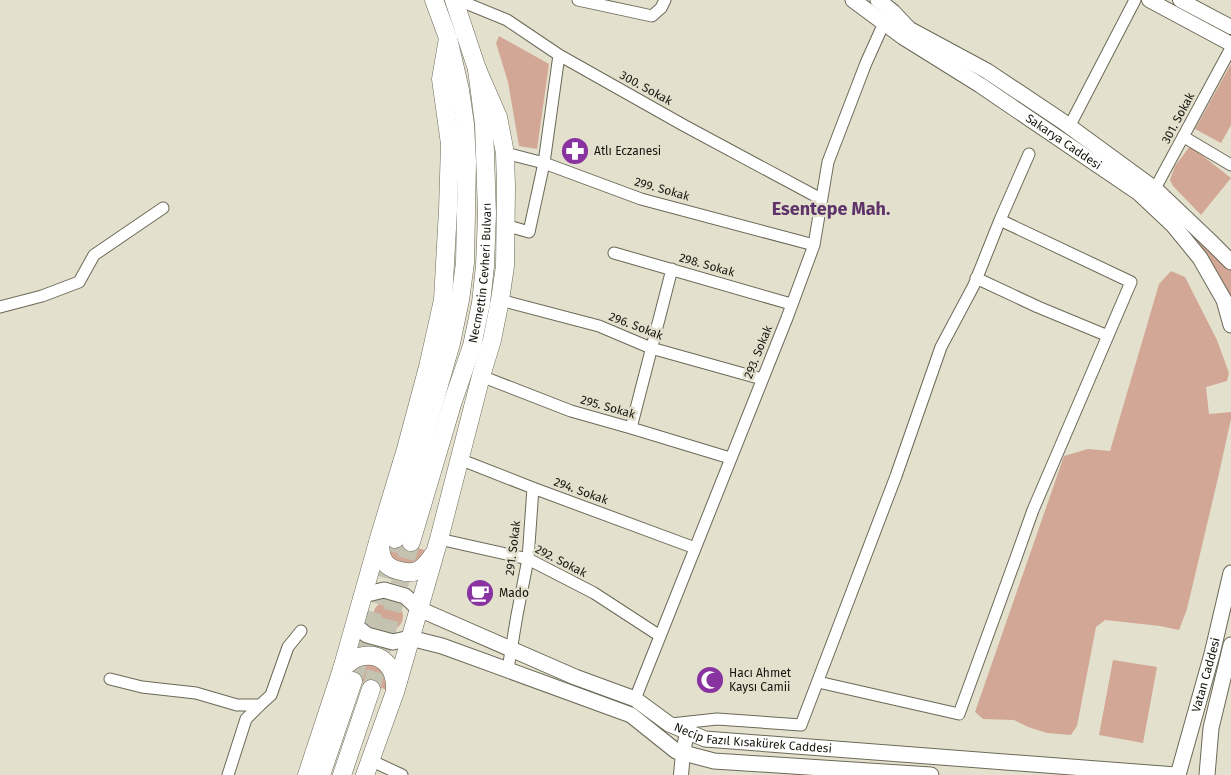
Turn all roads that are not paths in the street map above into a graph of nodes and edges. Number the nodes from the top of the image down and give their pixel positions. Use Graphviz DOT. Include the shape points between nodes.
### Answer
graph roads {
  1 [pos="434,0"];
  2 [pos="456,0"];
  3 [pos="578,0"];
  4 [pos="665,0"];
  5 [pos="853,0"];
  6 [pos="878,0"];
  7 [pos="1135,0"];
  8 [pos="1148,0"];
  9 [pos="1180,0"];
  10 [pos="484,5"];
  11 [pos="888,17"];
  12 [pos="1231,27"];
  13 [pos="1231,44"];
  14 [pos="1231,48"];
  15 [pos="559,55"];
  16 [pos="477,69"];
  17 [pos="1069,127"];
  18 [pos="1184,137"];
  19 [pos="505,153"];
  20 [pos="1028,154"];
  21 [pos="544,163"];
  22 [pos="1231,165"];
  23 [pos="1151,195"];
  24 [pos="822,199"];
  25 [pos="163,208"];
  26 [pos="1000,220"];
  27 [pos="505,225"];
  28 [pos="814,245"];
  29 [pos="614,252"];
  30 [pos="1231,262"];
  31 [pos="672,270"];
  32 [pos="976,278"];
  33 [pos="500,300"];
  34 [pos="791,304"];
  35 [pos="0,307"];
  36 [pos="1231,325"];
  37 [pos="1108,336"];
  38 [pos="651,348"];
  39 [pos="481,376"];
  40 [pos="762,379"];
  41 [pos="631,428"];
  42 [pos="730,458"];
  43 [pos="459,459"];
  44 [pos="533,488"];
  45 [pos="395,539"];
  46 [pos="437,546"];
  47 [pos="695,548"];
  48 [pos="528,559"];
  49 [pos="1231,573"];
  50 [pos="363,595"];
  51 [pos="419,609"];
  52 [pos="354,626"];
  53 [pos="300,631"];
  54 [pos="660,636"];
  55 [pos="410,638"];
  56 [pos="1231,645"];
  57 [pos="512,649"];
  58 [pos="508,669"];
  59 [pos="348,675"];
  60 [pos="110,679"];
  61 [pos="818,682"];
  62 [pos="371,689"];
  63 [pos="395,692"];
  64 [pos="635,699"];
  65 [pos="260,705"];
  66 [pos="669,724"];
  67 [pos="687,732"];
  68 [pos="683,752"];
  69 [pos="368,767"];
  70 [pos="228,775"];
  71 [pos="307,775"];
  72 [pos="321,775"];
  73 [pos="342,775"];
  74 [pos="402,775"];
  75 [pos="681,775"];
  76 [pos="931,775"];
  77 [pos="1177,775"];
  78 [pos="1207,775"];
  1 -- 45 [label="main road, Necmettin Cevheri Bulvarı" via="448,38 465,124 464,263 451,343"];
  2 -- 10 [label="street, 300. Sokak"];
  2 -- 16 [label="main road, Necmettin Cevheri Bulvarı"];
  3 -- 4 [label="street" via="652,16"];
  5 -- 11 [label="main road, Sakarya Caddesi"];
  6 -- 11 [label="main road, Sakarya Caddesi"];
  7 -- 17 [label="street"];
  8 -- 13 [label="street"];
  9 -- 12 [label="street"];
  10 -- 15 [label="street, 300. Sokak"];
  11 -- 17 [label="main road, Sakarya Caddesi" via="987,71"];
  11 -- 23 [label="main road, Sakarya Caddesi" via="903,37 980,85 1138,193"];
  11 -- 24 [label="street, 293. Sokak" via="866,63 828,162"];
  14 -- 18 [label="street, 301. Sokak"];
  15 -- 21 [label="street"];
  15 -- 24 [label="street, 300. Sokak"];
  16 -- 19 [label="main road" via="498,117"];
  16 -- 45 [label="main road, Necmettin Cevheri Bulvarı" via="484,124 487,205 481,303 472,346 453,401"];
  17 -- 23 [label="main road, Sakarya Caddesi"];
  18 -- 22 [label="street"];
  18 -- 23 [label="street, 301. Sokak"];
  19 -- 21 [label="street, 299. Sokak"];
  19 -- 27 [label="main road"];
  20 -- 26 [label="street"];
  21 -- 27 [label="street" via="529,232"];
  21 -- 28 [label="street, 299. Sokak" via="641,198"];
  23 -- 30 [label="main road, Sakarya Caddesi" via="1214,244"];
  23 -- 36 [label="main road, Sakarya Caddesi" via="1200,258 1224,300"];
  24 -- 28 [label="street, 293. Sokak"];
  25 -- 35 [label="street" via="94,254 79,282"];
  26 -- 32 [label="street"];
  26 -- 37 [label="street" via="1132,282"];
  27 -- 33 [label="main road" via="505,266"];
  28 -- 34 [label="street, 293. Sokak"];
  29 -- 31 [label="street, 298. Sokak"];
  31 -- 34 [label="street, 298. Sokak"];
  31 -- 38 [label="street"];
  32 -- 37 [label="street"];
  32 -- 61 [label="street" via="941,347"];
  33 -- 38 [label="street, 296. Sokak" via="599,326"];
  33 -- 39 [label="main road"];
  34 -- 40 [label="street, 293. Sokak"];
  37 -- 61 [label="street" via="1033,510 959,714"];
  38 -- 40 [label="street, 296. Sokak"];
  38 -- 41 [label="street"];
  39 -- 41 [label="street, 295. Sokak" via="572,411"];
  39 -- 43 [label="main road"];
  40 -- 42 [label="street, 293. Sokak"];
  41 -- 42 [label="street, 295. Sokak"];
  42 -- 47 [label="street, 293. Sokak"];
  43 -- 44 [label="street, 294. Sokak"];
  43 -- 46 [label="main road"];
  44 -- 47 [label="street, 294. Sokak"];
  44 -- 48 [label="street, 291. Sokak"];
  45 -- 46 [label="main road" via="381,553 393,569 407,573 417,572 427,564"];
  45 -- 50 [label="main road"];
  46 -- 48 [label="street, 292. Sokak"];
  46 -- 51 [label="main road"];
  47 -- 54 [label="street, 293. Sokak"];
  48 -- 54 [label="street, 292. Sokak" via="594,593"];
  48 -- 57 [label="street, 291. Sokak"];
  49 -- 77 [label="main road, Vatan Caddesi" via="1212,654"];
  50 -- 51 [label="main road, Necip Fazıl Kısakürek Caddesi" via="384,590 405,596"];
  50 -- 52 [label="main road"];
  51 -- 55 [label="main road"];
  51 -- 57 [label="main road, Necip Fazıl Kısakürek Caddesi"];
  52 -- 55 [label="main road, Necip Fazıl Kısakürek Caddesi" via="367,635 393,642"];
  52 -- 59 [label="main road"];
  53 -- 65 [label="street" via="288,647 271,695"];
  54 -- 64 [label="street, 293. Sokak"];
  55 -- 58 [label="main road, Necip Fazıl Kısakürek Caddesi"];
  55 -- 63 [label="main road"];
  56 -- 78 [label="main road, Vatan Caddesi" via="1211,728"];
  57 -- 58 [label="street, 291. Sokak"];
  57 -- 64 [label="main road, Necip Fazıl Kısakürek Caddesi"];
  58 -- 68 [label="main road, Necip Fazıl Kısakürek Caddesi" via="631,714 676,751"];
  59 -- 63 [label="main road" via="352,661 370,656 379,658 392,670"];
  59 -- 71 [label="main road"];
  59 -- 72 [label="main road"];
  60 -- 65 [label="street" via="142,687 196,693 237,706"];
  61 -- 66 [label="street" via="801,725 717,719"];
  62 -- 73 [label="main road"];
  63 -- 69 [label="main road"];
  64 -- 66 [label="main road, Necip Fazıl Kısakürek Caddesi"];
  65 -- 70 [label="street" via="246,719"];
  66 -- 67 [label="main road, Necip Fazıl Kısakürek Caddesi"];
  67 -- 68 [label="street"];
  67 -- 77 [label="main road, Necip Fazıl Kısakürek Caddesi" via="705,739"];
  68 -- 75 [label="street"];
  68 -- 76 [label="main road, Necip Fazıl Kısakürek Caddesi" via="714,761"];
  69 -- 74 [label="street"];
}
